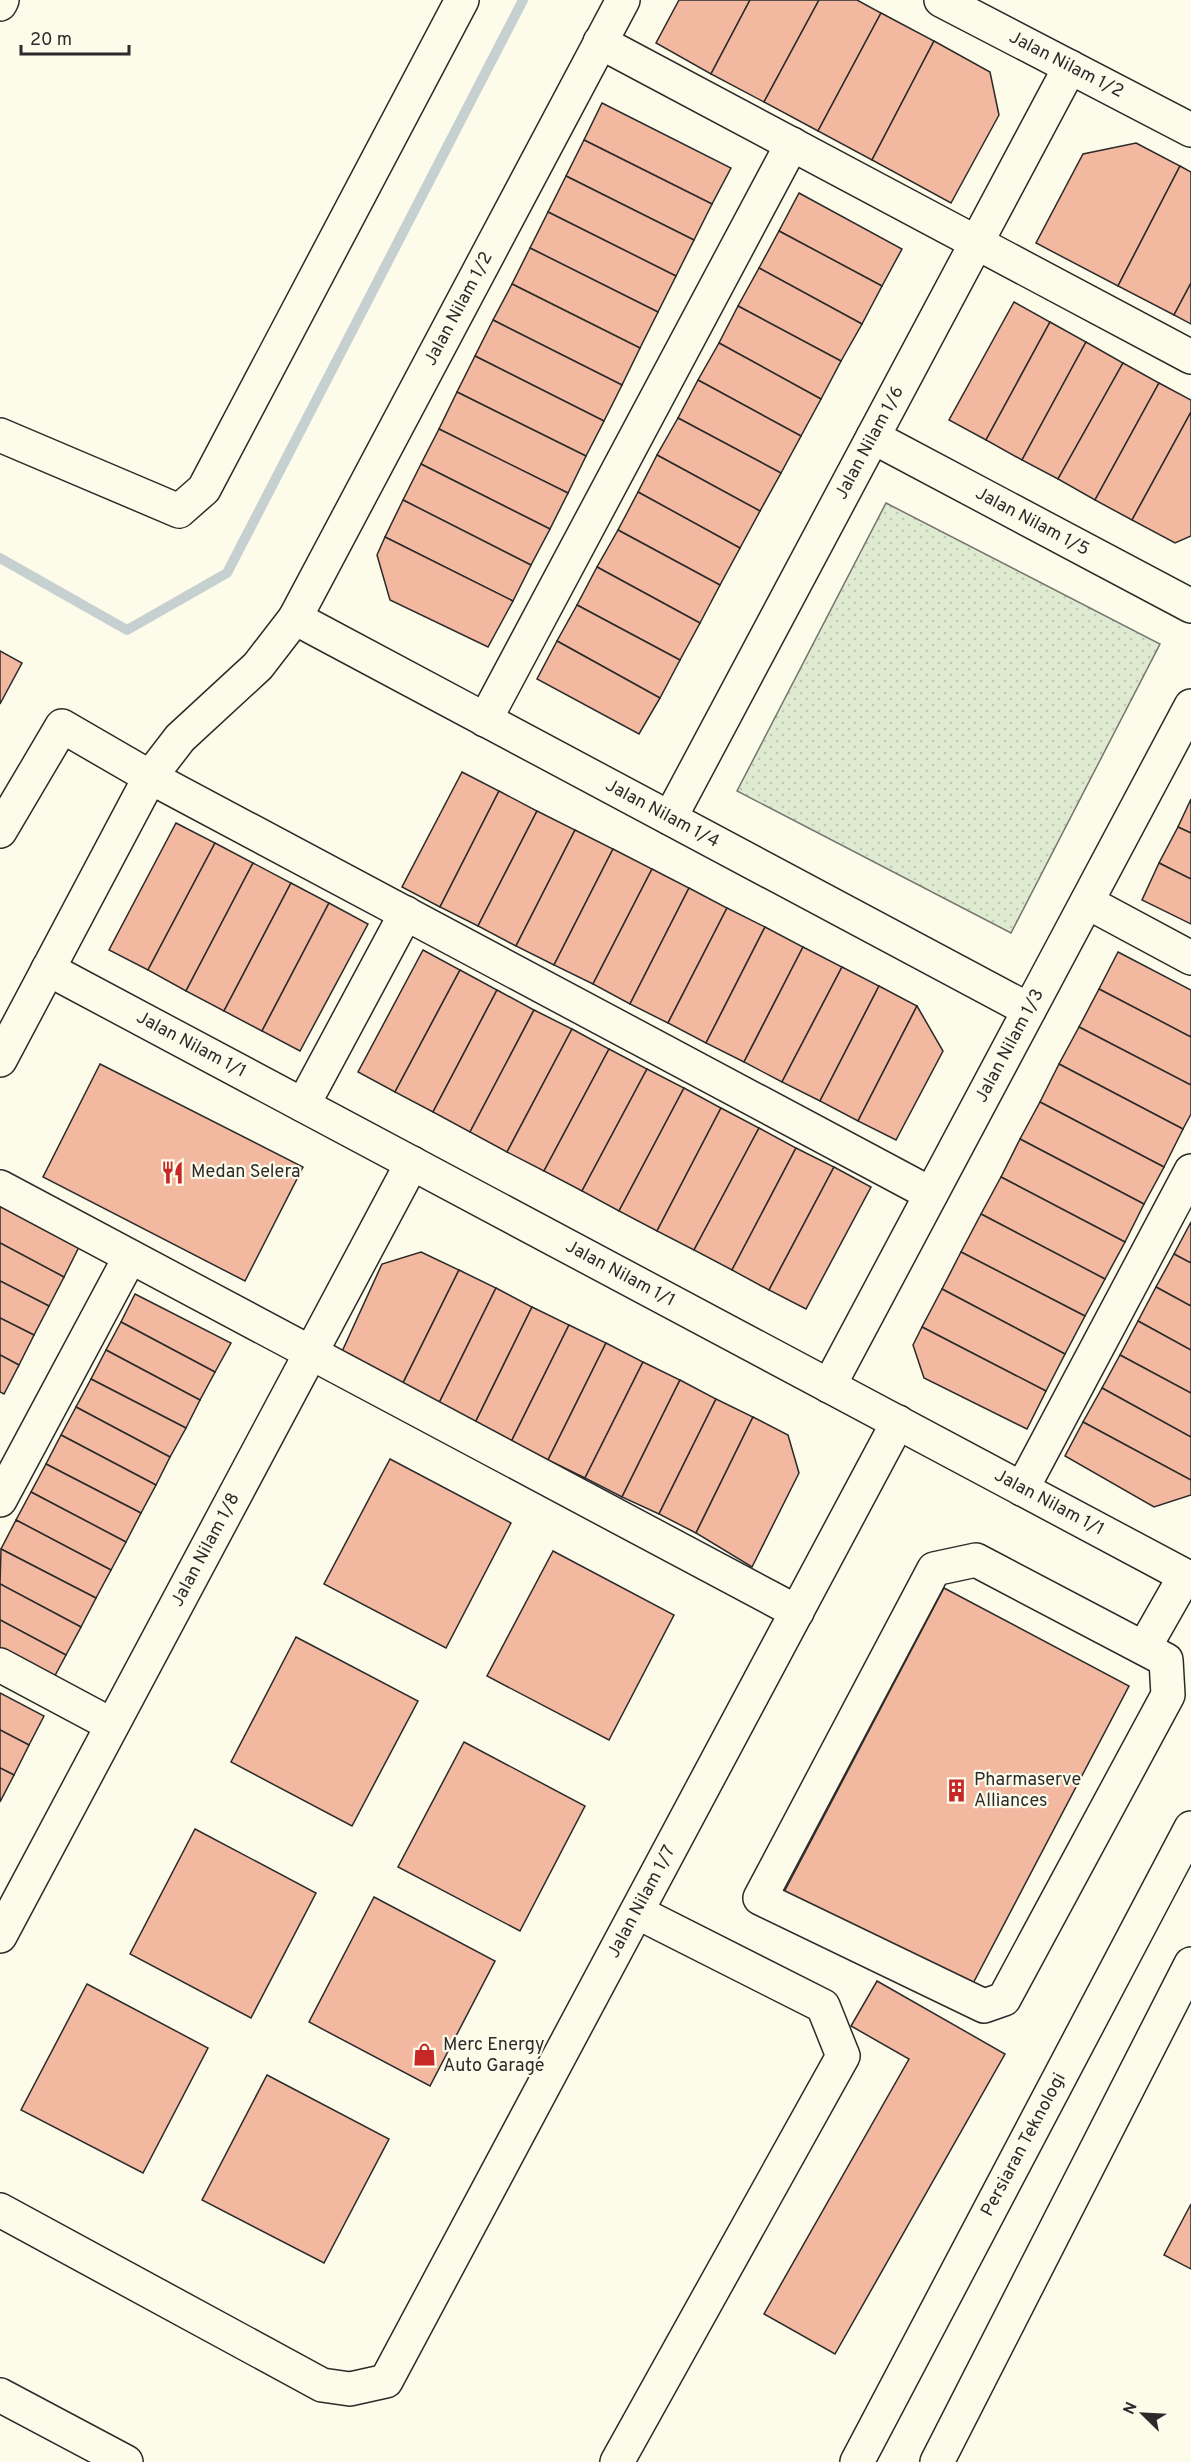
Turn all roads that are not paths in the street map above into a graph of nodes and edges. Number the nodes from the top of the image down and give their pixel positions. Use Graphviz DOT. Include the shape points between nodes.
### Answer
graph roads {
  1 [pos="462,0"];
  2 [pos="623,0"];
  3 [pos="941,0"];
  4 [pos="600,42"];
  5 [pos="1070,67"];
  6 [pos="1191,130"];
  7 [pos="792,144"];
  8 [pos="977,243"];
  9 [pos="1191,357"];
  10 [pos="0,435"];
  11 [pos="873,437"];
  12 [pos="1191,606"];
  13 [pos="295,618"];
  14 [pos="1191,706"];
  15 [pos="485,720"];
  16 [pos="150,777"];
  17 [pos="670,818"];
  18 [pos="0,831"];
  19 [pos="1087,902"];
  20 [pos="406,913"];
  21 [pos="1191,958"];
  22 [pos="48,969"];
  23 [pos="1029,1010"];
  24 [pos="0,1060"];
  25 [pos="303,1105"];
  26 [pos="412,1163"];
  27 [pos="1191,1171"];
  28 [pos="0,1187"];
  29 [pos="932,1194"];
  30 [pos="130,1257"];
  31 [pos="310,1353"];
  32 [pos="829,1386"];
  33 [pos="897,1422"];
  34 [pos="1022,1489"];
  35 [pos="0,1500"];
  36 [pos="1188,1577"];
  37 [pos="797,1612"];
  38 [pos="1144,1648"];
  39 [pos="0,1665"];
  40 [pos="112,1725"];
  41 [pos="1191,1828"];
  42 [pos="637,1912"];
  43 [pos="0,1936"];
  44 [pos="1191,1964"];
  45 [pos="0,2210"];
  46 [pos="0,2395"];
  47 [pos="126,2462"];
  48 [pos="617,2462"];
  49 [pos="857,2462"];
  50 [pos="937,2462"];
  1 -- 10 [label="street" via="204,489 179,511"];
  2 -- 4 [label="street, Jalan Nilam 1/2"];
  3 -- 5 [label="street, Jalan Nilam 1/2"];
  4 -- 7 [label="street"];
  4 -- 13 [label="street, Jalan Nilam 1/2"];
  5 -- 6 [label="street, Jalan Nilam 1/2"];
  5 -- 8 [label="street, Jalan Nilam 1/6"];
  7 -- 8 [label="street"];
  7 -- 15 [label="street"];
  8 -- 9 [label="street"];
  8 -- 11 [label="street, Jalan Nilam 1/6"];
  11 -- 12 [label="street, Jalan Nilam 1/5"];
  11 -- 17 [label="street, Jalan Nilam 1/6"];
  13 -- 15 [label="street, Jalan Nilam 1/4"];
  13 -- 16 [label="street, Jalan Nilam 1/2" via="258,666 180,738"];
  14 -- 19 [label="street, Jalan Nilam 1/3"];
  15 -- 17 [label="street, Jalan Nilam 1/4"];
  16 -- 18 [label="street" via="62,726"];
  16 -- 20 [label="street"];
  16 -- 22 [label="street, Jalan Nilam 1/2"];
  17 -- 23 [label="street, Jalan Nilam 1/4"];
  19 -- 21 [label="street"];
  19 -- 23 [label="street, Jalan Nilam 1/3"];
  20 -- 25 [label="street"];
  20 -- 29 [label="street"];
  22 -- 24 [label="street, Jalan Nilam 1/2"];
  22 -- 25 [label="street, Jalan Nilam 1/1"];
  23 -- 29 [label="street, Jalan Nilam 1/3"];
  25 -- 26 [label="street, Jalan Nilam 1/1"];
  26 -- 31 [label="street, Jalan Nilam 1/8"];
  26 -- 32 [label="street, Jalan Nilam 1/1"];
  27 -- 34 [label="street"];
  28 -- 30 [label="street"];
  29 -- 32 [label="street, Jalan Nilam 1/3"];
  30 -- 31 [label="street"];
  30 -- 35 [label="street"];
  31 -- 37 [label="street"];
  31 -- 40 [label="street, Jalan Nilam 1/8"];
  32 -- 33 [label="street, Jalan Nilam 1/1"];
  33 -- 34 [label="street, Jalan Nilam 1/1"];
  33 -- 37 [label="street, Jalan Nilam 1/7"];
  34 -- 36 [label="street, Jalan Nilam 1/1"];
  36 -- 38 [label="street"];
  37 -- 42 [label="street, Jalan Nilam 1/7"];
  38 -- 38 [label="street" via="1166,1660 1168,1695 1004,1999 984,2006 760,1898 934,1569 976,1560"];
  39 -- 40 [label="street"];
  40 -- 43 [label="street, Jalan Nilam 1/8"];
  41 -- 49 [label="street, Persiaran Teknologi"];
  42 -- 45 [label="street, Jalan Nilam 1/7" via="386,2381 350,2389 322,2385"];
  42 -- 48 [label="street" via="823,2006 843,2056"];
  44 -- 50 [label="street"];
  46 -- 47 [label="street"];
}
